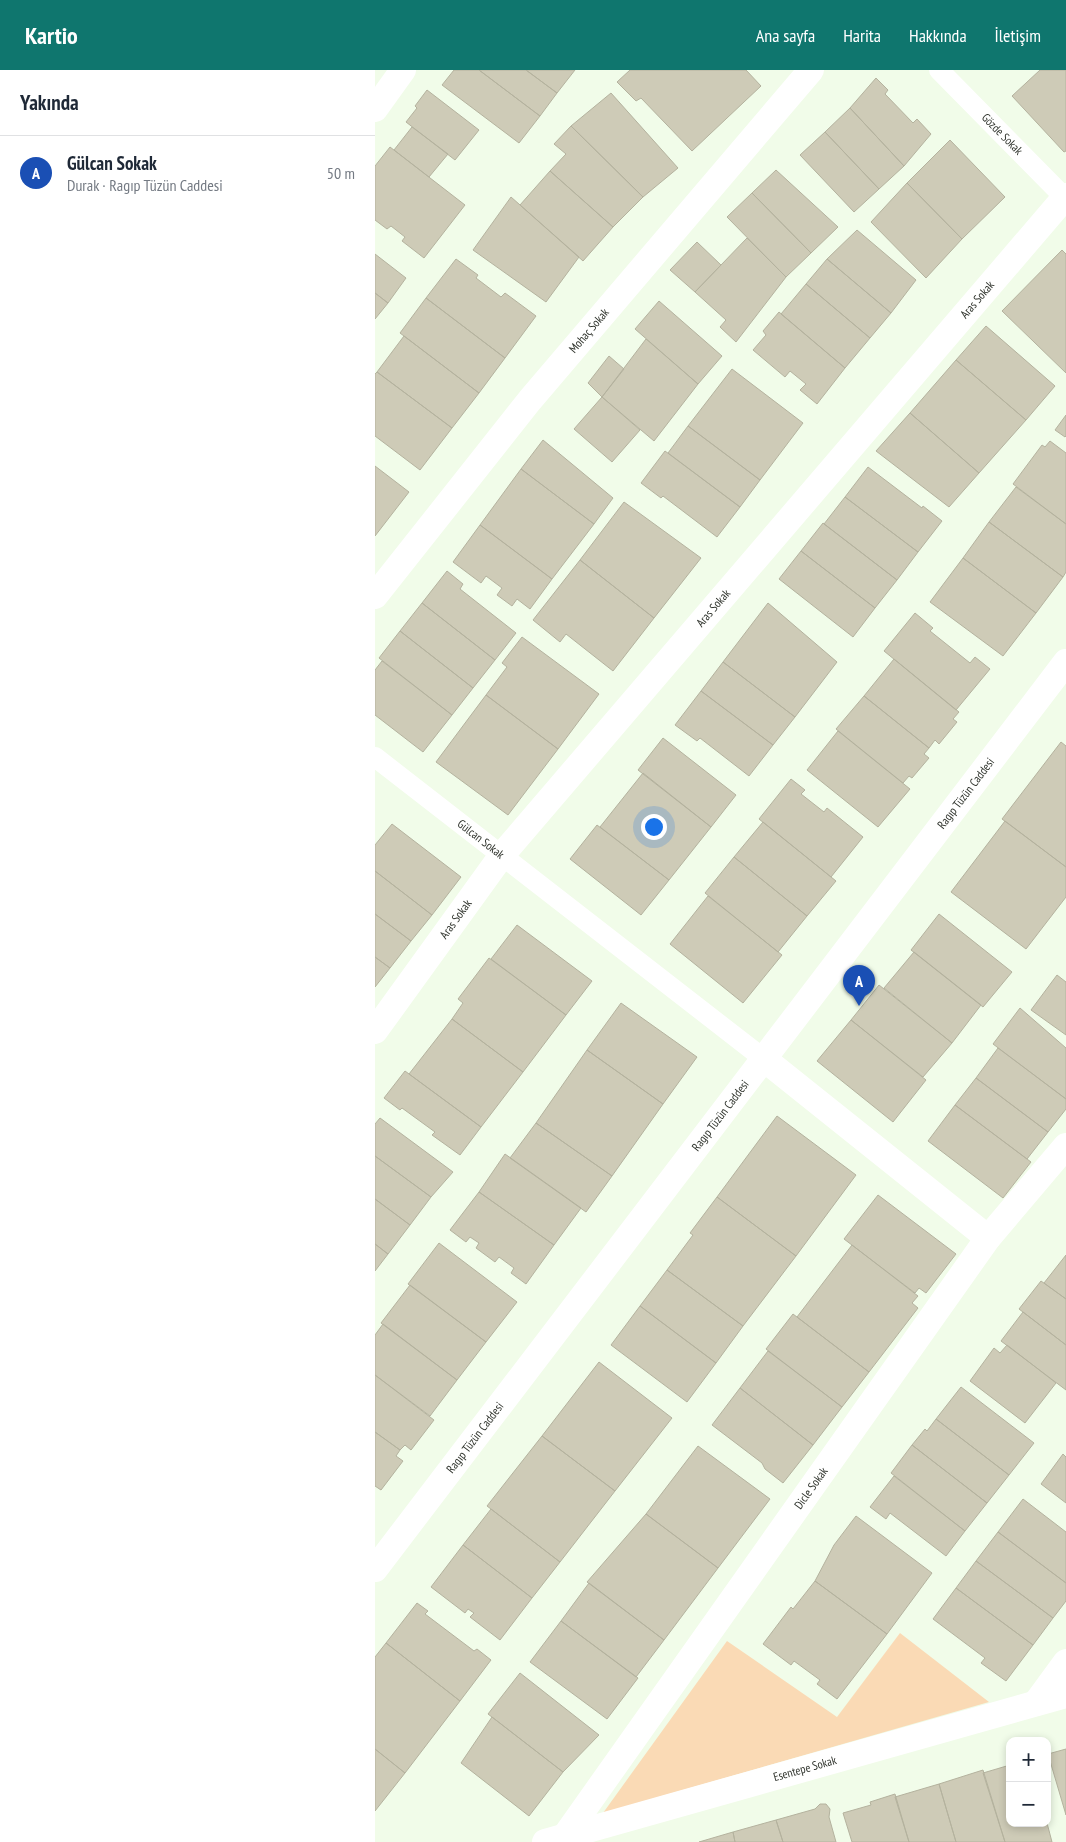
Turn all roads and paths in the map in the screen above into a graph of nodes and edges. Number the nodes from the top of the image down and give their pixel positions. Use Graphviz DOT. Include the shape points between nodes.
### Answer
graph roads {
  1 [pos="403,70"];
  2 [pos="811,70"];
  3 [pos="939,70"];
  4 [pos="375,109"];
  5 [pos="1066,198"];
  6 [pos="375,596"];
  7 [pos="1066,662"];
  8 [pos="375,756"];
  9 [pos="501,856"];
  10 [pos="375,1031"];
  11 [pos="764,1059"];
  12 [pos="1066,1146"];
  13 [pos="988,1238"];
  14 [pos="375,1569"];
  15 [pos="1066,1662"];
  16 [pos="1066,1695"];
  17 [pos="1036,1703"];
  18 [pos="555,1839"];
  1 -- 4 [label="street"];
  2 -- 6 [label="street, Mohaç Sokak" via="530,400"];
  3 -- 5 [label="street, Gözde Sokak"];
  5 -- 9 [label="street, Aras Sokak"];
  7 -- 11 [label="street, Ragıp Tüzün Caddesi"];
  8 -- 9 [label="street, Gülcan Sokak"];
  9 -- 10 [label="street, Aras Sokak"];
  9 -- 11 [label="street, Gülcan Sokak"];
  11 -- 13 [label="street, Gülcan Sokak"];
  11 -- 14 [label="street, Ragıp Tüzün Caddesi"];
  12 -- 13 [label="street, Dicle Sokak"];
  13 -- 18 [label="street, Dicle Sokak"];
  15 -- 17 [label="street"];
  16 -- 17 [label="street, Esentepe Sokak"];
  17 -- 18 [label="street, Esentepe Sokak"];
}
